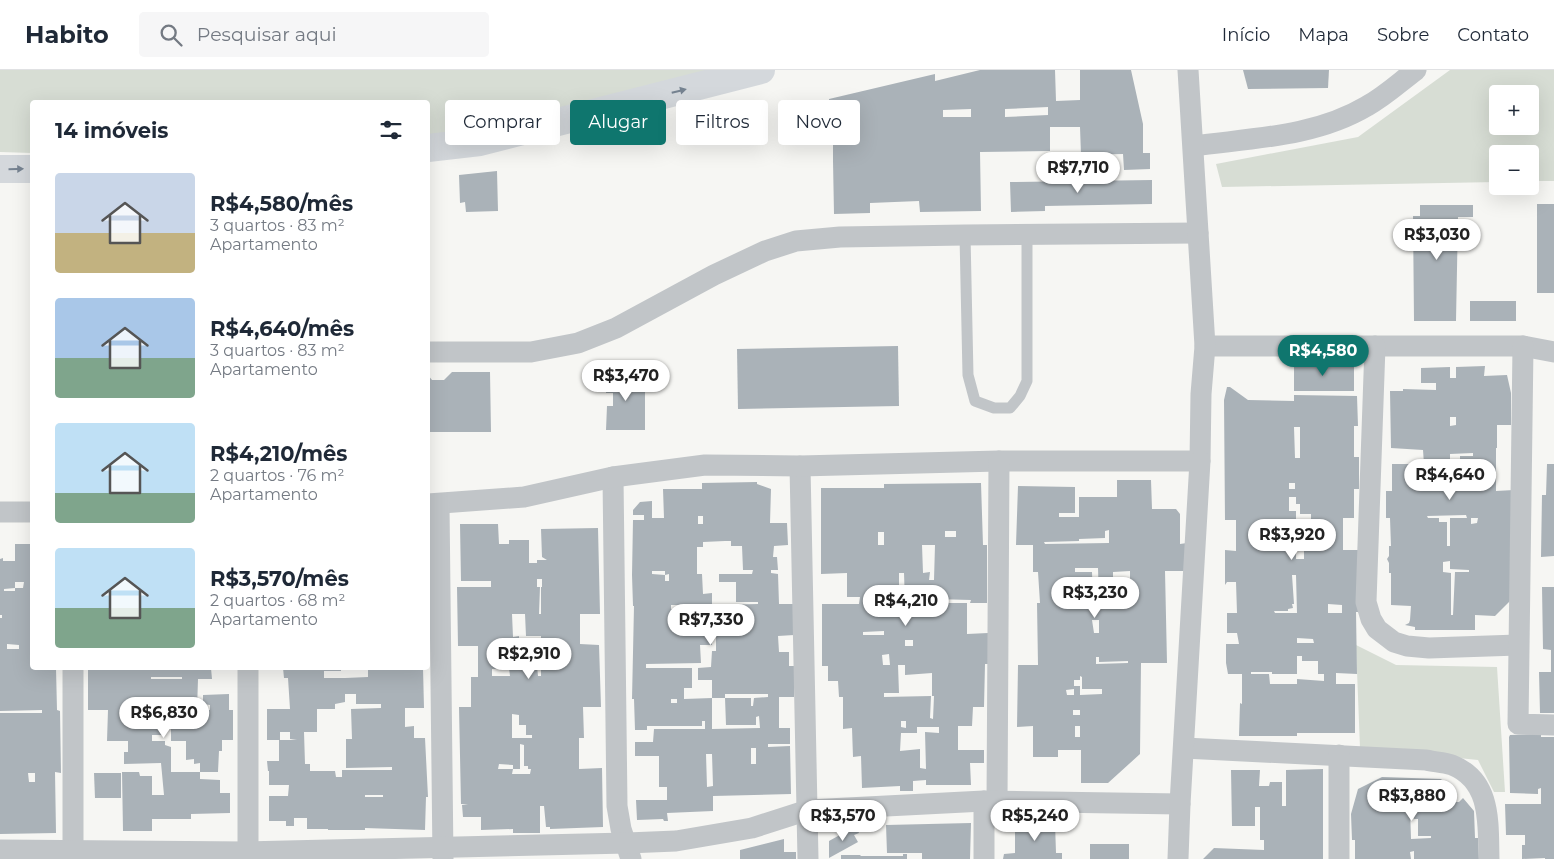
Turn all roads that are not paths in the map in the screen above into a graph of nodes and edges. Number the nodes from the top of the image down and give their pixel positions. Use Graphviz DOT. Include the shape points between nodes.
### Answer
graph roads {
  1 [pos="761,70"];
  2 [pos="1188,70"];
  3 [pos="1416,70"];
  4 [pos="1194,146"];
  5 [pos="430,148"];
  6 [pos="0,169"];
  7 [pos="30,169"];
  8 [pos="1027,234"];
  9 [pos="1198,234"];
  10 [pos="965,235"];
  11 [pos="1205,346"];
  12 [pos="1374,346"];
  13 [pos="1523,346"];
  14 [pos="430,352"];
  15 [pos="1554,352"];
  16 [pos="999,461"];
  17 [pos="1200,461"];
  18 [pos="800,466"];
  19 [pos="613,477"];
  20 [pos="433,504"];
  21 [pos="0,512"];
  22 [pos="30,512"];
  23 [pos="1518,645"];
  24 [pos="73,670"];
  25 [pos="248,670"];
  26 [pos="1554,725"];
  27 [pos="1184,748"];
  28 [pos="1339,755"];
  29 [pos="990,802"];
  30 [pos="1180,804"];
  31 [pos="808,810"];
  32 [pos="0,850"];
  33 [pos="629,851"];
  34 [pos="443,853"];
  35 [pos="73,855"];
  36 [pos="248,855"];
  37 [pos="808,859"];
  38 [pos="984,859"];
  39 [pos="1178,859"];
  40 [pos="1339,859"];
  41 [pos="1489,859"];
  5 -- 1 [label="main road, one-way" via="480,142"];
  2 -- 4 [label="street"];
  3 -- 4 [label="street" via="1368,106 1310,130"];
  4 -- 9 [label="street"];
  6 -- 7 [label="main road, one-way"];
  8 -- 9 [label="street"];
  8 -- 10 [label="street"];
  8 -- 10 [label="lane" via="1028,381 1010,408 994,408 975,401 968,375"];
  9 -- 11 [label="street"];
  10 -- 14 [label="street" via="796,241 765,251 616,328 578,343 531,352"];
  11 -- 12 [label="street"];
  11 -- 17 [label="street"];
  12 -- 13 [label="street"];
  12 -- 23 [label="street" via="1366,602 1371,619 1376,629 1394,642 1407,646"];
  13 -- 15 [label="street"];
  13 -- 23 [label="street"];
  16 -- 17 [label="street"];
  16 -- 18 [label="street"];
  16 -- 29 [label="street"];
  17 -- 27 [label="street"];
  18 -- 19 [label="street" via="705,466"];
  18 -- 31 [label="street"];
  19 -- 20 [label="street" via="524,497"];
  19 -- 33 [label="street" via="617,806"];
  20 -- 34 [label="street"];
  21 -- 22 [label="street"];
  23 -- 26 [label="street" via="1518,724"];
  24 -- 35 [label="street"];
  25 -- 36 [label="street"];
  27 -- 28 [label="street"];
  27 -- 30 [label="street"];
  28 -- 40 [label="street"];
  28 -- 41 [label="street" via="1426,760 1452,765 1468,774 1482,791 1488,816"];
  29 -- 30 [label="street"];
  29 -- 31 [label="street"];
  29 -- 38 [label="street"];
  30 -- 39 [label="street"];
  31 -- 33 [label="street" via="752,828"];
  31 -- 37 [label="street"];
  32 -- 35 [label="street"];
  33 -- 34 [label="street"];
  34 -- 36 [label="street"];
  35 -- 36 [label="street"];
}
